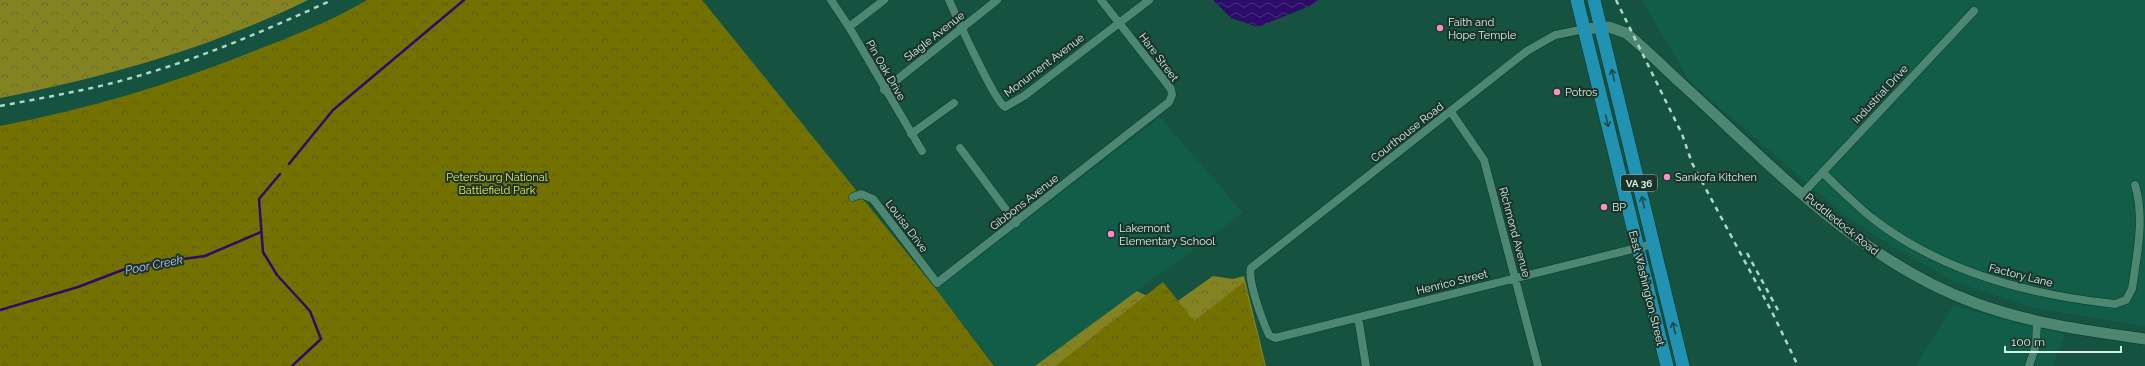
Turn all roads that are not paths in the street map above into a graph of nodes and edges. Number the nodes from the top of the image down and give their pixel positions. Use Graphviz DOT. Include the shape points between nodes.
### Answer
graph roads {
  1 [pos="831,0"];
  2 [pos="884,0"];
  3 [pos="950,0"];
  4 [pos="997,0"];
  5 [pos="1101,0"];
  6 [pos="1149,0"];
  7 [pos="1577,0"];
  8 [pos="1594,0"];
  9 [pos="1974,11"];
  10 [pos="1119,23"];
  11 [pos="849,27"];
  12 [pos="963,27"];
  13 [pos="1601,27"];
  14 [pos="1585,29"];
  15 [pos="884,90"];
  16 [pos="954,103"];
  17 [pos="1451,112"];
  18 [pos="911,134"];
  19 [pos="1124,138"];
  20 [pos="960,148"];
  21 [pos="922,151"];
  22 [pos="1822,173"];
  23 [pos="2135,185"];
  24 [pos="1803,193"];
  25 [pos="853,197"];
  26 [pos="1016,223"];
  27 [pos="1653,244"];
  28 [pos="1638,248"];
  29 [pos="1516,278"];
  30 [pos="937,284"];
  31 [pos="1358,317"];
  32 [pos="2037,321"];
  33 [pos="1271,337"];
  34 [pos="2145,339"];
  35 [pos="1366,366"];
  36 [pos="1538,366"];
  37 [pos="1667,366"];
  38 [pos="1683,366"];
  39 [pos="2029,366"];
  1 -- 11 [label="street, Pin Oak Drive"];
  2 -- 11 [label="street"];
  3 -- 12 [label="street"];
  4 -- 12 [label="street, Slagle Avenue"];
  5 -- 10 [label="street, Hare Street"];
  6 -- 10 [label="street, Monument Avenue"];
  7 -- 14 [label="highway, East Washington Street / VA 36"];
  8 -- 13 [label="highway, East Washington Street / VA 36"];
  9 -- 22 [label="street, Industrial Drive"];
  10 -- 12 [label="street, Monument Avenue" via="1024,96 1005,107"];
  10 -- 19 [label="street, Hare Street" via="1171,89 1172,95 1169,102"];
  11 -- 15 [label="street, Pin Oak Drive"];
  12 -- 15 [label="street, Slagle Avenue"];
  13 -- 14 [label="main road, Puddledock Road"];
  13 -- 24 [label="main road, Puddledock Road" via="1618,30 1636,41"];
  27 -- 13 [label="highway, East Washington Street / VA 36, one-way"];
  14 -- 17 [label="street, Courthouse Road" via="1555,35 1527,51"];
  14 -- 28 [label="highway, East Washington Street / VA 36, one-way"];
  15 -- 18 [label="street, Pin Oak Drive"];
  16 -- 18 [label="street"];
  17 -- 29 [label="street, Richmond Avenue" via="1484,160"];
  17 -- 33 [label="street, Courthouse Road" via="1251,268 1250,276 1264,323"];
  18 -- 21 [label="street, Pin Oak Drive"];
  19 -- 26 [label="street, Gibbons Avenue"];
  20 -- 26 [label="street"];
  22 -- 23 [label="street, Factory Lane" via="1873,218 1909,242 1961,268 2019,288 2115,304 2126,300 2132,289 2142,212 2140,196"];
  22 -- 24 [label="street, Industrial Drive"];
  24 -- 32 [label="main road, Puddledock Road" via="1871,249 1919,278 1974,303"];
  25 -- 30 [label="street, Louisa Drive" via="866,194 873,199"];
  26 -- 30 [label="street, Gibbons Avenue"];
  27 -- 28 [label="street, Henrico Street"];
  38 -- 27 [label="highway, East Washington Street / VA 36, one-way"];
  28 -- 29 [label="street, Henrico Street"];
  28 -- 37 [label="highway, East Washington Street / VA 36"];
  29 -- 31 [label="street, Henrico Street"];
  29 -- 36 [label="street, Richmond Avenue"];
  31 -- 33 [label="street, Henrico Street"];
  31 -- 35 [label="street"];
  32 -- 34 [label="main road, Puddledock Road"];
  32 -- 39 [label="street" via="2036,345"];
}
